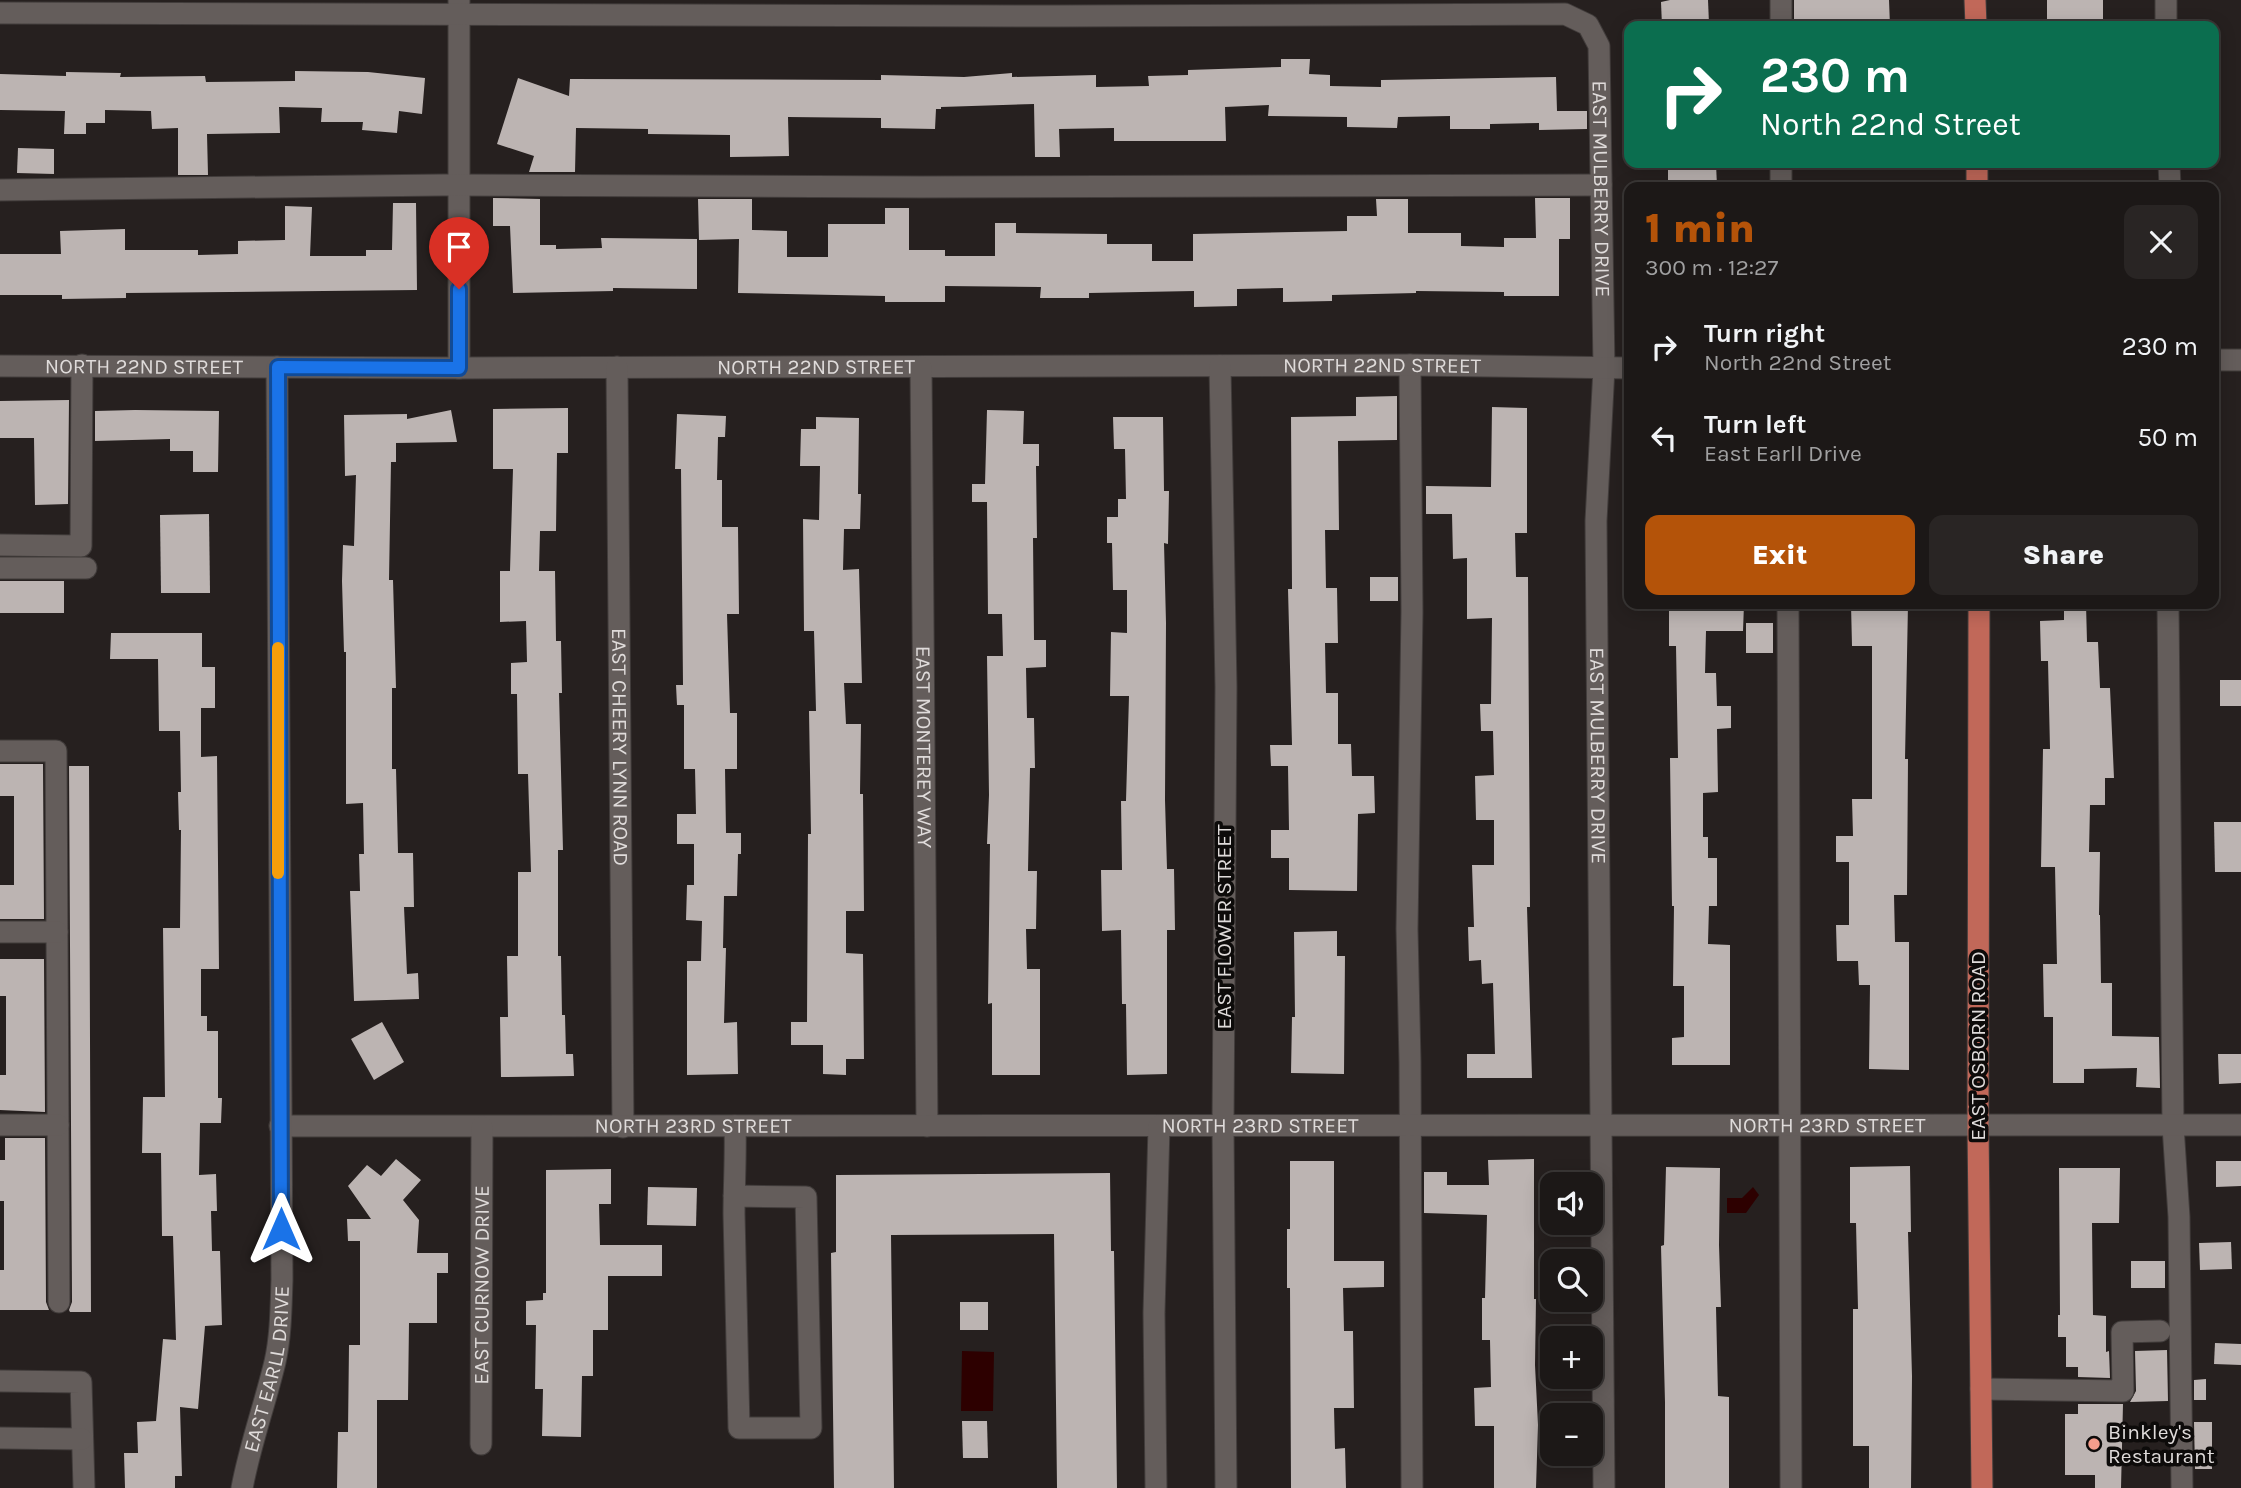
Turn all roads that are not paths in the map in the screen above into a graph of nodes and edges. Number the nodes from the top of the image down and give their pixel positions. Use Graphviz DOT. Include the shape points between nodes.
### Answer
graph roads {
  1 [pos="1781,0"];
  2 [pos="1975,0"];
  3 [pos="2166,0"];
  4 [pos="459,7"];
  5 [pos="0,13"];
  6 [pos="1781,21"];
  7 [pos="1976,21"];
  8 [pos="2166,21"];
  9 [pos="459,185"];
  10 [pos="1601,185"];
  11 [pos="0,190"];
  12 [pos="2219,360"];
  13 [pos="2241,360"];
  14 [pos="82,365"];
  15 [pos="1410,365"];
  16 [pos="0,366"];
  17 [pos="1220,366"];
  18 [pos="278,367"];
  19 [pos="617,367"];
  20 [pos="921,367"];
  21 [pos="459,368"];
  22 [pos="1604,368"];
  23 [pos="1624,368"];
  24 [pos="0,545"];
  25 [pos="0,568"];
  26 [pos="86,568"];
  27 [pos="1788,609"];
  28 [pos="1979,609"];
  29 [pos="2168,609"];
  30 [pos="0,751"];
  31 [pos="0,932"];
  32 [pos="57,932"];
  33 [pos="0,1125"];
  34 [pos="58,1125"];
  35 [pos="2241,1125"];
  36 [pos="280,1126"];
  37 [pos="735,1126"];
  38 [pos="927,1126"];
  39 [pos="1159,1126"];
  40 [pos="1223,1126"];
  41 [pos="1410,1126"];
  42 [pos="1601,1126"];
  43 [pos="1790,1126"];
  44 [pos="1978,1126"];
  45 [pos="2173,1126"];
  46 [pos="482,1127"];
  47 [pos="623,1127"];
  48 [pos="734,1196"];
  49 [pos="59,1302"];
  50 [pos="2160,1331"];
  51 [pos="0,1381"];
  52 [pos="1981,1389"];
  53 [pos="0,1437"];
  54 [pos="82,1439"];
  55 [pos="481,1444"];
  56 [pos="84,1488"];
  57 [pos="242,1488"];
  58 [pos="1156,1488"];
  59 [pos="1226,1488"];
  60 [pos="1412,1488"];
  61 [pos="1604,1488"];
  62 [pos="1791,1488"];
  63 [pos="1982,1488"];
  64 [pos="2182,1488"];
  1 -- 6 [label="street"];
  2 -- 7 [label="main road"];
  3 -- 8 [label="street"];
  4 -- 5 [label="street"];
  4 -- 9 [label="street"];
  4 -- 10 [label="street, EAST MULBERRY DRIVE" via="1565,14 1588,24 1599,46"];
  9 -- 10 [label="street"];
  9 -- 11 [label="street"];
  9 -- 21 [label="street"];
  10 -- 22 [label="street, EAST MULBERRY DRIVE"];
  12 -- 13 [label="street"];
  14 -- 16 [label="street, NORTH 22ND STREET"];
  14 -- 18 [label="street, NORTH 22ND STREET"];
  14 -- 24 [label="street" via="82,546"];
  15 -- 17 [label="street, NORTH 22ND STREET"];
  15 -- 22 [label="street, NORTH 22ND STREET"];
  15 -- 41 [label="street"];
  17 -- 20 [label="street, NORTH 22ND STREET"];
  17 -- 40 [label="street, EAST FLOWER STREET" via="1226,687"];
  18 -- 21 [label="street, NORTH 22ND STREET"];
  18 -- 36 [label="street, EAST EARLL DRIVE"];
  19 -- 20 [label="street, NORTH 22ND STREET"];
  19 -- 21 [label="street, NORTH 22ND STREET"];
  19 -- 47 [label="street, EAST CHEERY LYNN ROAD"];
  20 -- 38 [label="street, EAST MONTEREY WAY"];
  22 -- 23 [label="street, NORTH 22ND STREET"];
  22 -- 42 [label="street, EAST MULBERRY DRIVE" via="1596,521"];
  25 -- 26 [label="street"];
  27 -- 43 [label="street"];
  28 -- 44 [label="main road, EAST OSBORN ROAD"];
  29 -- 45 [label="street"];
  30 -- 32 [label="street" via="57,751"];
  31 -- 32 [label="street"];
  32 -- 34 [label="street"];
  33 -- 34 [label="street"];
  34 -- 49 [label="street"];
  35 -- 45 [label="street, NORTH 23RD STREET"];
  36 -- 46 [label="street, NORTH 23RD STREET"];
  36 -- 57 [label="street, EAST EARLL DRIVE" via="280,1332"];
  37 -- 38 [label="street, NORTH 23RD STREET"];
  37 -- 47 [label="street, NORTH 23RD STREET"];
  37 -- 48 [label="street"];
  38 -- 39 [label="street, NORTH 23RD STREET"];
  39 -- 40 [label="street, NORTH 23RD STREET"];
  39 -- 58 [label="street"];
  40 -- 41 [label="street, NORTH 23RD STREET"];
  40 -- 59 [label="street, EAST FLOWER STREET"];
  41 -- 42 [label="street, NORTH 23RD STREET"];
  41 -- 60 [label="street"];
  42 -- 43 [label="street, NORTH 23RD STREET"];
  42 -- 61 [label="street, EAST MULBERRY DRIVE"];
  43 -- 44 [label="street, NORTH 23RD STREET"];
  43 -- 62 [label="street"];
  44 -- 45 [label="street, NORTH 23RD STREET"];
  44 -- 52 [label="main road, EAST OSBORN ROAD"];
  45 -- 64 [label="street" via="2179,1217"];
  46 -- 47 [label="street, NORTH 23RD STREET"];
  46 -- 55 [label="street, EAST CURNOW DRIVE"];
  48 -- 48 [label="street" via="739,1428 811,1428 806,1197"];
  50 -- 52 [label="street" via="2122,1332 2123,1391"];
  51 -- 54 [label="street" via="81,1382"];
  52 -- 63 [label="main road, EAST OSBORN ROAD"];
  53 -- 54 [label="street"];
  54 -- 56 [label="street"];
}
